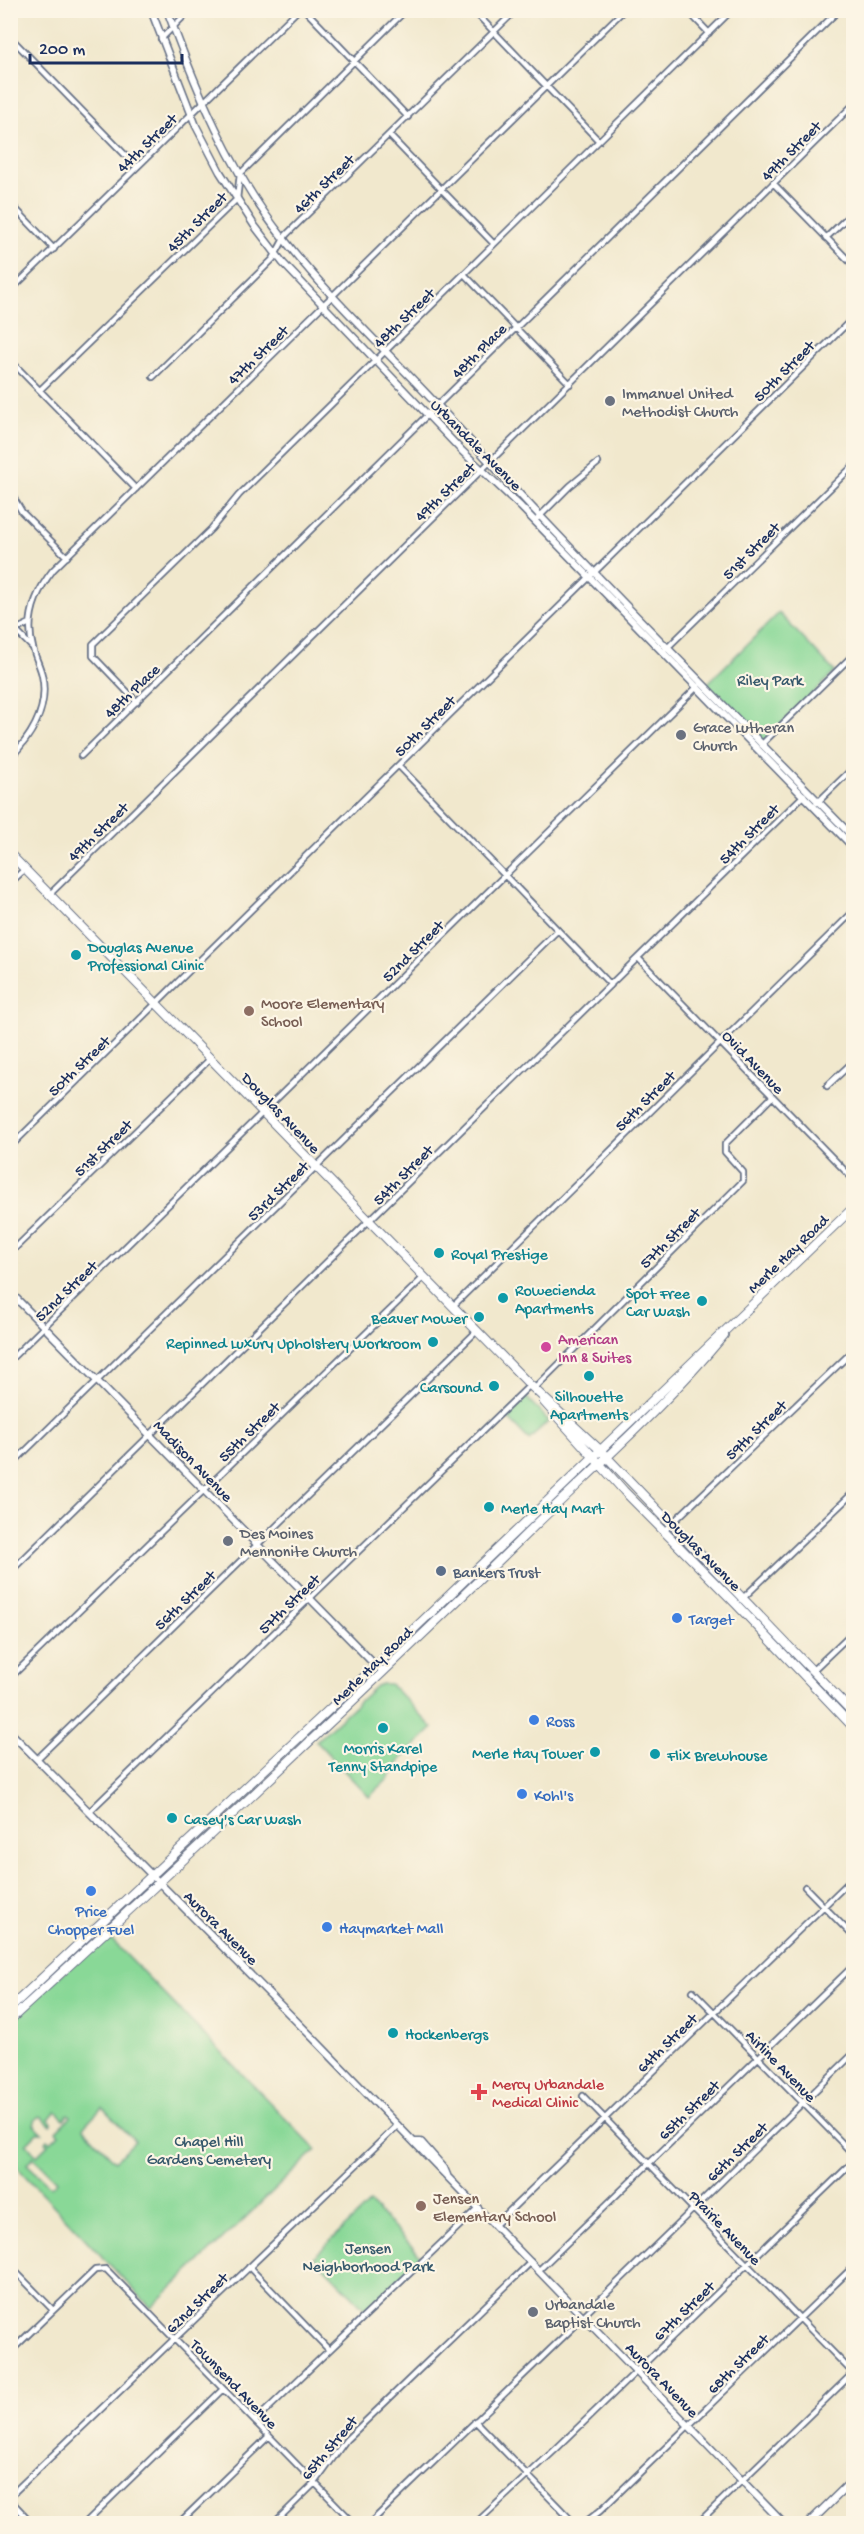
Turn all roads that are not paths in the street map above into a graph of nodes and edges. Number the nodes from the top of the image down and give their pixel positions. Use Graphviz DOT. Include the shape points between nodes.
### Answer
graph roads {
  1 [pos="151,10"];
  2 [pos="167,10"];
  3 [pos="190,10"];
  4 [pos="298,10"];
  5 [pos="305,10"];
  6 [pos="406,10"];
  7 [pos="473,10"];
  8 [pos="516,10"];
  9 [pos="624,10"];
  10 [pos="687,10"];
  11 [pos="732,10"];
  12 [pos="839,10"];
  13 [pos="173,27"];
  14 [pos="494,32"];
  15 [pos="709,33"];
  16 [pos="10,36"];
  17 [pos="161,39"];
  18 [pos="354,62"];
  19 [pos="546,87"];
  20 [pos="203,103"];
  21 [pos="854,104"];
  22 [pos="191,115"];
  23 [pos="408,117"];
  24 [pos="389,135"];
  25 [pos="599,141"];
  26 [pos="137,167"];
  27 [pos="240,174"];
  28 [pos="773,183"];
  29 [pos="441,189"];
  30 [pos="237,200"];
  31 [pos="10,203"];
  32 [pos="854,211"];
  33 [pos="826,238"];
  34 [pos="284,239"];
  35 [pos="494,244"];
  36 [pos="54,249"];
  37 [pos="276,254"];
  38 [pos="854,266"];
  39 [pos="464,274"];
  40 [pos="10,291"];
  41 [pos="333,296"];
  42 [pos="322,306"];
  43 [pos="854,317"];
  44 [pos="517,329"];
  45 [pos="386,351"];
  46 [pos="10,360"];
  47 [pos="376,361"];
  48 [pos="153,377"];
  49 [pos="570,384"];
  50 [pos="40,390"];
  51 [pos="439,406"];
  52 [pos="429,415"];
  53 [pos="490,463"];
  54 [pos="598,463"];
  55 [pos="854,465"];
  56 [pos="482,471"];
  57 [pos="136,489"];
  58 [pos="10,492"];
  59 [pos="538,518"];
  60 [pos="67,557"];
  61 [pos="593,575"];
  62 [pos="30,623"];
  63 [pos="10,625"];
  64 [pos="15,630"];
  65 [pos="33,648"];
  66 [pos="666,650"];
  67 [pos="854,654"];
  68 [pos="699,685"];
  69 [pos="137,702"];
  70 [pos="760,747"];
  71 [pos="81,756"];
  72 [pos="10,758"];
  73 [pos="399,766"];
  74 [pos="854,767"];
  75 [pos="808,791"];
  76 [pos="802,796"];
  77 [pos="816,804"];
  78 [pos="854,838"];
  79 [pos="854,849"];
  80 [pos="10,854"];
  81 [pos="25,869"];
  82 [pos="505,875"];
  83 [pos="10,883"];
  84 [pos="50,894"];
  85 [pos="854,911"];
  86 [pos="558,930"];
  87 [pos="638,958"];
  88 [pos="611,985"];
  89 [pos="158,1004"];
  90 [pos="720,1043"];
  91 [pos="210,1059"];
  92 [pos="854,1060"];
  93 [pos="827,1086"];
  94 [pos="772,1097"];
  95 [pos="264,1113"];
  96 [pos="10,1147"];
  97 [pos="317,1168"];
  98 [pos="854,1180"];
  99 [pos="854,1207"];
  100 [pos="370,1222"];
  101 [pos="10,1253"];
  102 [pos="424,1277"];
  103 [pos="10,1292"];
  104 [pos="453,1306"];
  105 [pos="738,1318"];
  106 [pos="44,1327"];
  107 [pos="477,1331"];
  108 [pos="854,1350"];
  109 [pos="10,1360"];
  110 [pos="98,1381"];
  111 [pos="532,1387"];
  112 [pos="151,1436"];
  113 [pos="599,1449"];
  114 [pos="592,1456"];
  115 [pos="606,1456"];
  116 [pos="598,1464"];
  117 [pos="10,1466"];
  118 [pos="204,1490"];
  119 [pos="854,1492"];
  120 [pos="672,1526"];
  121 [pos="666,1532"];
  122 [pos="257,1545"];
  123 [pos="10,1572"];
  124 [pos="310,1598"];
  125 [pos="740,1601"];
  126 [pos="854,1631"];
  127 [pos="376,1665"];
  128 [pos="384,1671"];
  129 [pos="812,1671"];
  130 [pos="10,1678"];
  131 [pos="805,1678"];
  132 [pos="854,1714"];
  133 [pos="854,1728"];
  134 [pos="10,1732"];
  135 [pos="37,1759"];
  136 [pos="89,1812"];
  137 [pos="153,1876"];
  138 [pos="854,1877"];
  139 [pos="160,1884"];
  140 [pos="805,1887"];
  141 [pos="824,1906"];
  142 [pos="854,1936"];
  143 [pos="854,1965"];
  144 [pos="693,1991"];
  145 [pos="10,2008"];
  146 [pos="714,2012"];
  147 [pos="10,2020"];
  148 [pos="854,2053"];
  149 [pos="758,2057"];
  150 [pos="583,2096"];
  151 [pos="802,2103"];
  152 [pos="604,2118"];
  153 [pos="398,2125"];
  154 [pos="854,2155"];
  155 [pos="854,2161"];
  156 [pos="648,2164"];
  157 [pos="478,2208"];
  158 [pos="693,2209"];
  159 [pos="495,2225"];
  160 [pos="531,2262"];
  161 [pos="746,2264"];
  162 [pos="10,2266"];
  163 [pos="854,2266"];
  164 [pos="249,2267"];
  165 [pos="538,2270"];
  166 [pos="53,2310"];
  167 [pos="583,2316"];
  168 [pos="799,2319"];
  169 [pos="175,2339"];
  170 [pos="329,2350"];
  171 [pos="10,2352"];
  172 [pos="636,2371"];
  173 [pos="853,2373"];
  174 [pos="224,2389"];
  175 [pos="255,2421"];
  176 [pos="475,2421"];
  177 [pos="689,2426"];
  178 [pos="269,2436"];
  179 [pos="526,2474"];
  180 [pos="742,2480"];
  181 [pos="852,2482"];
  182 [pos="315,2483"];
  183 [pos="10,2498"];
  184 [pos="33,2523"];
  185 [pos="84,2523"];
  186 [pos="178,2523"];
  187 [pos="273,2523"];
  188 [pos="355,2523"];
  189 [pos="369,2523"];
  190 [pos="475,2523"];
  191 [pos="575,2523"];
  192 [pos="583,2523"];
  193 [pos="697,2523"];
  194 [pos="784,2523"];
  195 [pos="808,2523"];
  1 -- 17 [label="street, Urbandale Avenue"];
  2 -- 13 [label="street, Urbandale Avenue"];
  3 -- 13 [label="street"];
  4 -- 20 [label="street, 44th Street"];
  5 -- 18 [label="street"];
  6 -- 18 [label="street"];
  7 -- 14 [label="street"];
  8 -- 14 [label="street, 46th Street"];
  9 -- 19 [label="street, 47th Street"];
  10 -- 15 [label="street"];
  11 -- 15 [label="street, 48th Street"];
  12 -- 44 [label="street, 48th Place"];
  13 -- 17 [label="street"];
  13 -- 20 [label="street, Urbandale Avenue"];
  14 -- 19 [label="street"];
  14 -- 23 [label="street, 46th Street"];
  15 -- 25 [label="street, 48th Street"];
  16 -- 26 [label="street"];
  17 -- 22 [label="street, Urbandale Avenue"];
  18 -- 23 [label="street"];
  18 -- 27 [label="street"];
  19 -- 25 [label="street"];
  19 -- 29 [label="street, 47th Street"];
  20 -- 22 [label="street, 44th Street"];
  20 -- 27 [label="street, Urbandale Avenue"];
  21 -- 28 [label="street, 49th Street"];
  22 -- 26 [label="street, 44th Street"];
  22 -- 30 [label="street, Urbandale Avenue"];
  23 -- 24 [label="street, 46th Street"];
  24 -- 29 [label="street"];
  24 -- 34 [label="street, 46th Street"];
  25 -- 35 [label="street, 48th Street"];
  26 -- 36 [label="street, 44th Street"];
  27 -- 30 [label="street, 45th Street"];
  27 -- 34 [label="street, Urbandale Avenue"];
  28 -- 33 [label="street"];
  28 -- 49 [label="street, 49th Street"];
  29 -- 35 [label="street"];
  29 -- 41 [label="street, 47th Street"];
  30 -- 37 [label="street, Urbandale Avenue"];
  30 -- 50 [label="street, 45th Street"];
  31 -- 36 [label="street"];
  32 -- 33 [label="street"];
  33 -- 38 [label="street"];
  34 -- 37 [label="street, 46th Street"];
  34 -- 41 [label="street, Urbandale Avenue"];
  35 -- 39 [label="street, 48th Street"];
  36 -- 40 [label="street, 44th Street"];
  37 -- 42 [label="street, Urbandale Avenue"];
  37 -- 48 [label="street, 46th Street"];
  39 -- 44 [label="street"];
  39 -- 45 [label="street, 48th Street"];
  41 -- 42 [label="street, 47th Street"];
  41 -- 45 [label="street, Urbandale Avenue"];
  42 -- 47 [label="street, Urbandale Avenue"];
  42 -- 57 [label="street, 47th Street"];
  43 -- 61 [label="street, 50th Street"];
  44 -- 49 [label="street"];
  44 -- 51 [label="street, 48th Place"];
  45 -- 47 [label="street, 48th Street"];
  45 -- 51 [label="street, Urbandale Avenue"];
  46 -- 50 [label="street"];
  47 -- 52 [label="street, Urbandale Avenue"];
  47 -- 69 [label="street, 48th Street" via="93,644 93,656"];
  49 -- 53 [label="street, 49th Street"];
  50 -- 57 [label="street"];
  51 -- 52 [label="street, 48th Place"];
  51 -- 53 [label="street, Urbandale Avenue"];
  52 -- 56 [label="street, Urbandale Avenue"];
  52 -- 69 [label="street, 48th Place"];
  53 -- 56 [label="street, 49th Street"];
  53 -- 59 [label="street, Urbandale Avenue"];
  54 -- 59 [label="street"];
  55 -- 66 [label="street, 51st Street"];
  56 -- 59 [label="street, Urbandale Avenue"];
  56 -- 84 [label="street, 49th Street"];
  57 -- 60 [label="street, 47th Street"];
  58 -- 60 [label="street" via="22,512"];
  59 -- 61 [label="street, Urbandale Avenue"];
  60 -- 62 [label="street, 47th Street" via="42,584"];
  61 -- 66 [label="street, Urbandale Avenue"];
  61 -- 73 [label="street, 50th Street"];
  62 -- 64 [label="street"];
  62 -- 65 [label="street, 47th Street"];
  63 -- 64 [label="street"];
  64 -- 65 [label="street"];
  65 -- 72 [label="street, 47th Street" via="42,674 43,700 32,733"];
  66 -- 68 [label="street, Urbandale Avenue"];
  67 -- 70 [label="street"];
  68 -- 70 [label="street, Urbandale Avenue"];
  68 -- 82 [label="street, 52nd Street"];
  69 -- 71 [label="street, 48th Place"];
  70 -- 75 [label="street, Urbandale Avenue"];
  70 -- 76 [label="street, Urbandale Avenue"];
  73 -- 82 [label="street"];
  73 -- 89 [label="street, 50th Street"];
  74 -- 77 [label="street"];
  75 -- 76 [label="street, 54th Street"];
  75 -- 77 [label="street, Urbandale Avenue"];
  76 -- 77 [label="street, Urbandale Avenue"];
  76 -- 87 [label="street, 54th Street"];
  77 -- 78 [label="street, Urbandale Avenue"];
  77 -- 79 [label="street, Urbandale Avenue"];
  80 -- 81 [label="main road, Douglas Avenue"];
  81 -- 83 [label="street"];
  81 -- 84 [label="main road, Douglas Avenue"];
  82 -- 86 [label="street"];
  82 -- 95 [label="street, 52nd Street"];
  84 -- 89 [label="main road, Douglas Avenue"];
  85 -- 90 [label="street, 56th Street"];
  86 -- 88 [label="street"];
  86 -- 97 [label="street, 53rd Street"];
  87 -- 88 [label="street, 54th Street"];
  87 -- 90 [label="street, Ovid Avenue"];
  88 -- 100 [label="street, 54th Street"];
  89 -- 91 [label="main road, Douglas Avenue"];
  89 -- 96 [label="street, 50th Street"];
  90 -- 94 [label="street, Ovid Avenue"];
  90 -- 104 [label="street, 56th Street"];
  91 -- 95 [label="main road, Douglas Avenue"];
  91 -- 101 [label="street, 51st Street"];
  92 -- 93 [label="street"];
  94 -- 98 [label="street, Ovid Avenue"];
  94 -- 111 [label="street, 57th Street" via="725,1144 725,1152 743,1172 743,1181"];
  95 -- 97 [label="main road, Douglas Avenue"];
  95 -- 106 [label="street, 52nd Street"];
  97 -- 100 [label="main road, Douglas Avenue"];
  97 -- 110 [label="street, 53rd Street"];
  99 -- 105 [label="main road, Merle Hay Road"];
  100 -- 102 [label="main road, Douglas Avenue"];
  100 -- 112 [label="street, 54th Street"];
  102 -- 104 [label="main road, Douglas Avenue"];
  102 -- 118 [label="street, 55th Street"];
  103 -- 106 [label="street, Madison Avenue"];
  104 -- 107 [label="main road, Douglas Avenue"];
  105 -- 113 [label="main road, Merle Hay Road"];
  105 -- 115 [label="main road, Merle Hay Road"];
  106 -- 109 [label="street, 52nd Street"];
  106 -- 110 [label="street, Madison Avenue"];
  107 -- 111 [label="main road, Douglas Avenue"];
  107 -- 122 [label="street, 56th Street"];
  108 -- 120 [label="street, 59th Street"];
  110 -- 112 [label="street, Madison Avenue"];
  110 -- 117 [label="street, 53rd Street"];
  111 -- 113 [label="main road, Douglas Avenue"];
  111 -- 114 [label="main road, Douglas Avenue"];
  111 -- 124 [label="street, 57th Street"];
  112 -- 118 [label="street, Madison Avenue"];
  112 -- 123 [label="street, 54th Street"];
  113 -- 114 [label="main road, Merle Hay Road"];
  113 -- 115 [label="main road, Douglas Avenue"];
  114 -- 116 [label="main road, Douglas Avenue"];
  114 -- 127 [label="main road, Merle Hay Road"];
  115 -- 116 [label="main road, Merle Hay Road"];
  115 -- 120 [label="main road, Douglas Avenue"];
  116 -- 121 [label="main road, Douglas Avenue"];
  116 -- 128 [label="main road, Merle Hay Road"];
  118 -- 122 [label="street, Madison Avenue"];
  118 -- 130 [label="street, 55th Street"];
  119 -- 125 [label="street"];
  120 -- 121 [label="street, 59th Street"];
  120 -- 125 [label="main road, Douglas Avenue"];
  121 -- 125 [label="main road, Douglas Avenue"];
  122 -- 124 [label="street, Madison Avenue"];
  122 -- 135 [label="street, 56th Street"];
  124 -- 127 [label="street, Madison Avenue"];
  124 -- 136 [label="street, 57th Street"];
  125 -- 129 [label="main road, Douglas Avenue"];
  125 -- 131 [label="main road, Douglas Avenue"];
  126 -- 129 [label="street"];
  127 -- 128 [label="street, Madison Avenue"];
  127 -- 137 [label="main road, Merle Hay Road"];
  128 -- 139 [label="main road, Merle Hay Road"];
  129 -- 131 [label="street"];
  129 -- 132 [label="main road, Douglas Avenue"];
  131 -- 133 [label="main road, Douglas Avenue"];
  134 -- 135 [label="street, Aurora Avenue"];
  135 -- 136 [label="street, Aurora Avenue"];
  136 -- 137 [label="street, Aurora Avenue"];
  137 -- 139 [label="street, Aurora Avenue"];
  137 -- 145 [label="main road, Merle Hay Road"];
  138 -- 141 [label="street, 64th Street"];
  139 -- 147 [label="main road, Merle Hay Road"];
  139 -- 153 [label="street, Aurora Avenue"];
  140 -- 141 [label="street"];
  141 -- 142 [label="street"];
  141 -- 146 [label="street, 64th Street"];
  143 -- 149 [label="street, 65th Street"];
  144 -- 146 [label="street, Airline Avenue"];
  146 -- 149 [label="street, Airline Avenue"];
  146 -- 152 [label="street, 64th Street"];
  148 -- 151 [label="street, 66th Street"];
  149 -- 151 [label="street, Airline Avenue"];
  149 -- 156 [label="street, 65th Street"];
  150 -- 152 [label="street, Prairie Avenue"];
  151 -- 154 [label="street, Airline Avenue"];
  151 -- 158 [label="street, 66th Street"];
  152 -- 156 [label="street, Prairie Avenue"];
  152 -- 159 [label="street, 64th Street"];
  153 -- 157 [label="street, Aurora Avenue" via="414,2142 421,2142"];
  153 -- 164 [label="street, 62nd Street"];
  155 -- 161 [label="street, 67th Street"];
  156 -- 158 [label="street, Prairie Avenue"];
  156 -- 165 [label="street, 65th Street"];
  157 -- 159 [label="street, Aurora Avenue"];
  157 -- 170 [label="street"];
  158 -- 161 [label="street, Prairie Avenue"];
  158 -- 167 [label="street, 66th Street"];
  159 -- 160 [label="street, Aurora Avenue"];
  160 -- 165 [label="street, Aurora Avenue"];
  160 -- 182 [label="street, 65th Street" via="346,2440"];
  161 -- 168 [label="street, Prairie Avenue"];
  161 -- 172 [label="street, 67th Street"];
  162 -- 166 [label="street"];
  163 -- 168 [label="street, 68th Street"];
  164 -- 169 [label="street, 62nd Street"];
  164 -- 170 [label="street"];
  165 -- 167 [label="street, Aurora Avenue"];
  166 -- 169 [label="street, Townsend Avenue" via="95,2270 102,2268 110,2271"];
  166 -- 171 [label="street"];
  167 -- 172 [label="street, Aurora Avenue"];
  167 -- 176 [label="street, 66th Street"];
  168 -- 173 [label="street, Prairie Avenue"];
  168 -- 177 [label="street, 68th Street"];
  169 -- 174 [label="street, Townsend Avenue"];
  169 -- 183 [label="street, 62nd Street"];
  170 -- 175 [label="street"];
  172 -- 177 [label="street, Aurora Avenue"];
  172 -- 179 [label="street, 67th Street"];
  173 -- 180 [label="street"];
  174 -- 175 [label="street, Townsend Avenue"];
  174 -- 185 [label="street"];
  175 -- 178 [label="street, Townsend Avenue"];
  176 -- 179 [label="street"];
  176 -- 189 [label="street, 66th Street"];
  177 -- 180 [label="street, Aurora Avenue"];
  177 -- 192 [label="street, 68th Street"];
  178 -- 182 [label="street, Townsend Avenue"];
  178 -- 186 [label="street"];
  179 -- 190 [label="street, 67th Street"];
  179 -- 191 [label="street"];
  180 -- 193 [label="street"];
  180 -- 194 [label="street, Aurora Avenue"];
  181 -- 195 [label="main road"];
  182 -- 187 [label="street, 65th Street"];
  182 -- 188 [label="street, Townsend Avenue"];
  183 -- 184 [label="street"];
}
